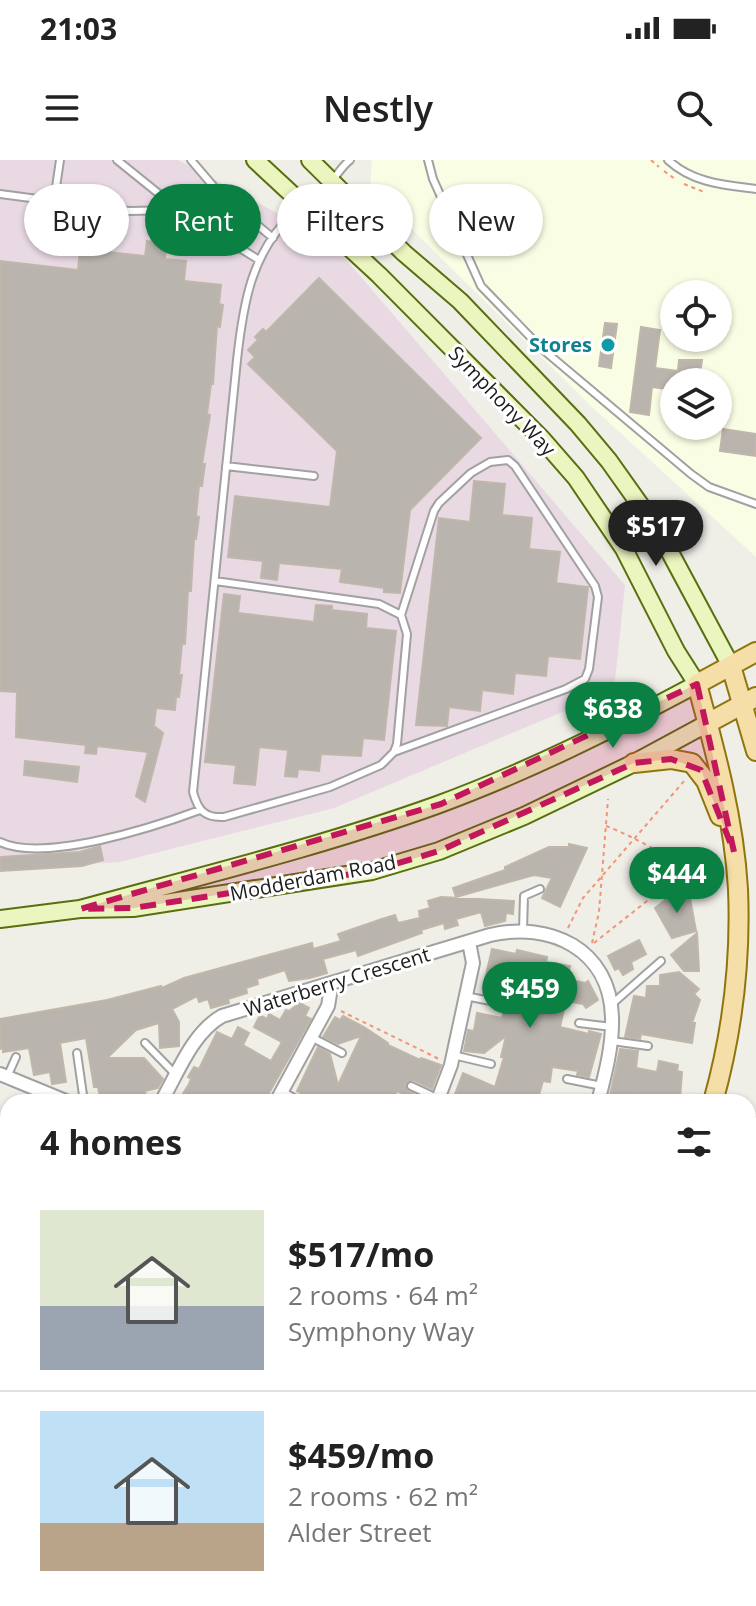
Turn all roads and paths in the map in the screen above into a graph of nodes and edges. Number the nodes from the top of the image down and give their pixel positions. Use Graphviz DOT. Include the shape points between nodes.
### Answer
graph roads {
  1 [pos="60,160"];
  2 [pos="117,160"];
  3 [pos="191,160"];
  4 [pos="255,160"];
  5 [pos="310,160"];
  6 [pos="350,160"];
  7 [pos="421,160"];
  8 [pos="668,160"];
  9 [pos="428,163"];
  10 [pos="331,182"];
  11 [pos="56,184"];
  12 [pos="147,184"];
  13 [pos="282,184"];
  14 [pos="329,184"];
  15 [pos="756,189"];
  16 [pos="0,194"];
  17 [pos="24,197"];
  18 [pos="277,233"];
  19 [pos="273,238"];
  20 [pos="253,256"];
  21 [pos="358,256"];
  22 [pos="259,260"];
  23 [pos="226,466"];
  24 [pos="314,476"];
  25 [pos="756,504"];
  26 [pos="215,581"];
  27 [pos="401,615"];
  28 [pos="756,652"];
  29 [pos="731,666"];
  30 [pos="697,684"];
  31 [pos="750,701"];
  32 [pos="708,723"];
  33 [pos="756,751"];
  34 [pos="394,752"];
  35 [pos="634,763"];
  36 [pos="688,775"];
  37 [pos="608,799"];
  38 [pos="200,810"];
  39 [pos="605,825"];
  40 [pos="635,839"];
  41 [pos="0,842"];
  42 [pos="734,852"];
  43 [pos="687,869"];
  44 [pos="601,878"];
  45 [pos="716,887"];
  46 [pos="540,889"];
  47 [pos="80,909"];
  48 [pos="0,919"];
  49 [pos="523,930"];
  50 [pos="561,939"];
  51 [pos="469,942"];
  52 [pos="661,961"];
  53 [pos="327,985"];
  54 [pos="464,996"];
  55 [pos="501,1003"];
  56 [pos="611,1005"];
  57 [pos="328,1006"];
  58 [pos="579,1023"];
  59 [pos="611,1034"];
  60 [pos="311,1037"];
  61 [pos="145,1043"];
  62 [pos="648,1046"];
  63 [pos="77,1053"];
  64 [pos="342,1053"];
  65 [pos="16,1057"];
  66 [pos="452,1060"];
  67 [pos="491,1064"];
  68 [pos="176,1075"];
  69 [pos="3,1076"];
  70 [pos="567,1079"];
  71 [pos="411,1086"];
  72 [pos="602,1086"];
  73 [pos="48,1094"];
  74 [pos="83,1094"];
  75 [pos="165,1094"];
  76 [pos="280,1094"];
  77 [pos="426,1094"];
  78 [pos="440,1094"];
  79 [pos="601,1094"];
  80 [pos="715,1094"];
  1 -- 11 [label="lane"];
  2 -- 12 [label="lane"];
  3 -- 19 [label="lane" via="220,194"];
  4 -- 13 [label="street, Symphony Way"];
  5 -- 10 [label="street, Symphony Way"];
  6 -- 10 [label="lane"];
  7 -- 9 [label="lane"];
  8 -- 15 [label="lane" via="700,180"];
  9 -- 25 [label="lane" via="474,273 491,298 541,348 691,474 718,491"];
  10 -- 14 [label="lane"];
  10 -- 29 [label="street, Symphony Way" via="469,310 609,461 658,530"];
  16 -- 17 [label="lane"];
  18 -- 19 [label="lane"];
  19 -- 22 [label="lane"];
  20 -- 22 [label="lane"];
  21 -- 30 [label="street, Symphony Way" via="576,478 624,549"];
  22 -- 23 [label="lane" via="242,311"];
  23 -- 24 [label="lane"];
  23 -- 26 [label="lane"];
  26 -- 27 [label="lane" via="379,604"];
  26 -- 38 [label="lane" via="193,777"];
  27 -- 34 [label="lane" via="407,634"];
  27 -- 34 [label="lane" via="434,511 471,473 501,460 515,466 598,597 585,679"];
  28 -- 29 [label="main road"];
  29 -- 30 [label="main road"];
  29 -- 31 [label="main road"];
  30 -- 32 [label="main road"];
  30 -- 47 [label="street, Modderdam Road" via="555,755 441,804 220,873"];
  31 -- 32 [label="main road"];
  31 -- 33 [label="main road"];
  32 -- 35 [label="street, Modderdam Road"];
  32 -- 42 [label="main road"];
  34 -- 38 [label="lane" via="381,765 356,776 278,802 224,817 213,818"];
  35 -- 42 [label="main road" via="671,759 701,770"];
  35 -- 47 [label="street, Modderdam Road" via="524,816 372,871 161,904"];
  36 -- 40 [label="path"];
  37 -- 39 [label="path"];
  38 -- 41 [label="lane" via="70,845 32,849"];
  39 -- 40 [label="path"];
  39 -- 44 [label="path"];
  40 -- 43 [label="path"];
  40 -- 44 [label="path"];
  42 -- 80 [label="main road" via="736,979"];
  43 -- 44 [label="path" via="591,945"];
  43 -- 45 [label="path"];
  44 -- 50 [label="path" via="583,898"];
  46 -- 49 [label="lane" via="524,896"];
  47 -- 48 [label="street, Modderdam Road"];
  49 -- 50 [label="street, Waterberry Crescent"];
  49 -- 51 [label="street, Waterberry Crescent"];
  50 -- 56 [label="street, Waterberry Crescent" via="594,964"];
  51 -- 53 [label="street, Waterberry Crescent"];
  51 -- 54 [label="street" via="473,963"];
  52 -- 56 [label="lane"];
  53 -- 57 [label="street"];
  53 -- 68 [label="street, Waterberry Crescent" via="214,1020"];
  54 -- 55 [label="lane"];
  54 -- 66 [label="street"];
  56 -- 59 [label="street, Waterberry Crescent"];
  57 -- 60 [label="street"];
  57 -- 66 [label="path"];
  58 -- 59 [label="lane"];
  59 -- 62 [label="lane"];
  59 -- 72 [label="street, Waterberry Crescent"];
  60 -- 64 [label="lane"];
  60 -- 76 [label="street"];
  61 -- 68 [label="lane"];
  63 -- 74 [label="lane"];
  65 -- 69 [label="lane"];
  66 -- 67 [label="lane"];
  66 -- 78 [label="street"];
  68 -- 75 [label="street, Waterberry Crescent"];
  69 -- 73 [label="street"];
  70 -- 72 [label="lane"];
  71 -- 77 [label="lane"];
  72 -- 79 [label="street, Waterberry Crescent"];
}
